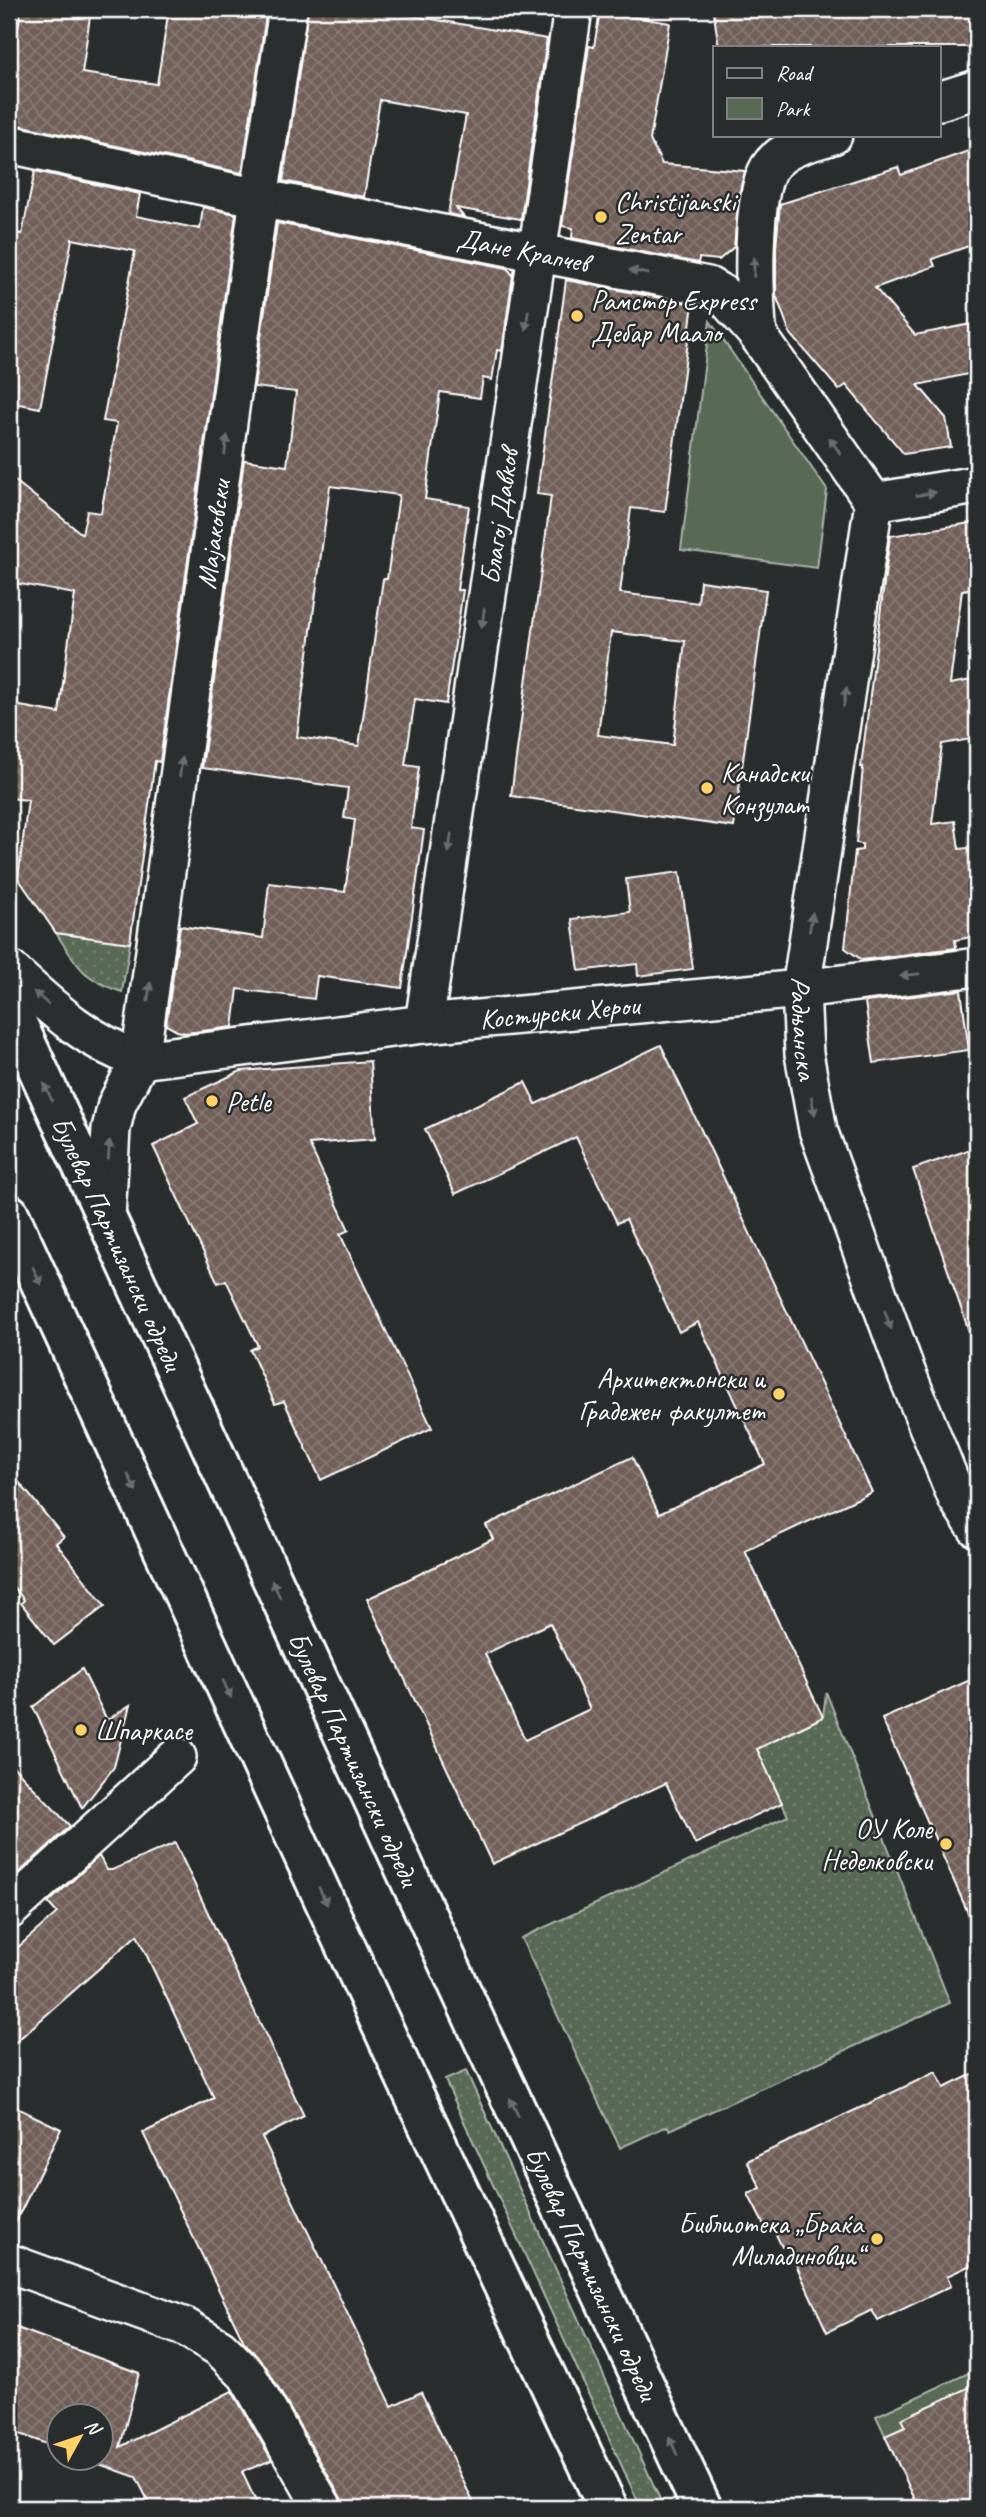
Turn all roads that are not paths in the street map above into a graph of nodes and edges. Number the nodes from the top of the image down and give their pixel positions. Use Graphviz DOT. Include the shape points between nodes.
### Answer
graph roads {
  1 [pos="288,9"];
  2 [pos="573,9"];
  3 [pos="977,89"];
  4 [pos="940,101"];
  5 [pos="830,136"];
  6 [pos="9,144"];
  7 [pos="259,198"];
  8 [pos="537,252"];
  9 [pos="758,335"];
  10 [pos="977,485"];
  11 [pos="874,502"];
  12 [pos="977,967"];
  13 [pos="9,970"];
  14 [pos="801,989"];
  15 [pos="9,1006"];
  16 [pos="424,1024"];
  17 [pos="140,1060"];
  18 [pos="9,1214"];
  19 [pos="106,1218"];
  20 [pos="977,1528"];
  21 [pos="177,1757"];
  22 [pos="9,1910"];
  23 [pos="9,2263"];
  24 [pos="323,2508"];
  25 [pos="608,2508"];
  26 [pos="702,2508"];
  1 -- 7 [label="street, Мајаковски"];
  2 -- 8 [label="street, Благој Давков"];
  3 -- 4 [label="street"];
  9 -- 5 [label="street, one-way" via="754,284 763,180 770,165 782,155"];
  6 -- 7 [label="street, Дане Крапчев"];
  7 -- 8 [label="street, Дане Крапчев"];
  17 -- 7 [label="street, Мајаковски, one-way"];
  9 -- 8 [label="street, Дане Крапчев, one-way" via="722,294 708,286"];
  8 -- 16 [label="street, Благој Давков, one-way"];
  11 -- 9 [label="street, Дане Крапчев, one-way"];
  11 -- 10 [label="street, one-way"];
  14 -- 11 [label="street, Радњанска, one-way"];
  12 -- 14 [label="street, Костурски Херои, one-way"];
  17 -- 13 [label="street, Костурски Херои, one-way" via="85,1034"];
  14 -- 16 [label="street, Костурски Херои"];
  14 -- 20 [label="street, Радњанска, one-way" via="804,1054 818,1129 907,1374 957,1498"];
  19 -- 15 [label="street, Булевар Партизански одреди, one-way"];
  16 -- 17 [label="street, Костурски Херои"];
  19 -- 17 [label="street, one-way" via="111,1129 117,1104"];
  18 -- 25 [label="street, one-way"];
  26 -- 19 [label="street, Булевар Партизански одреди, one-way"];
  21 -- 22 [label="street"];
  23 -- 24 [label="street" via="184,2327 219,2348 247,2375"];
}
